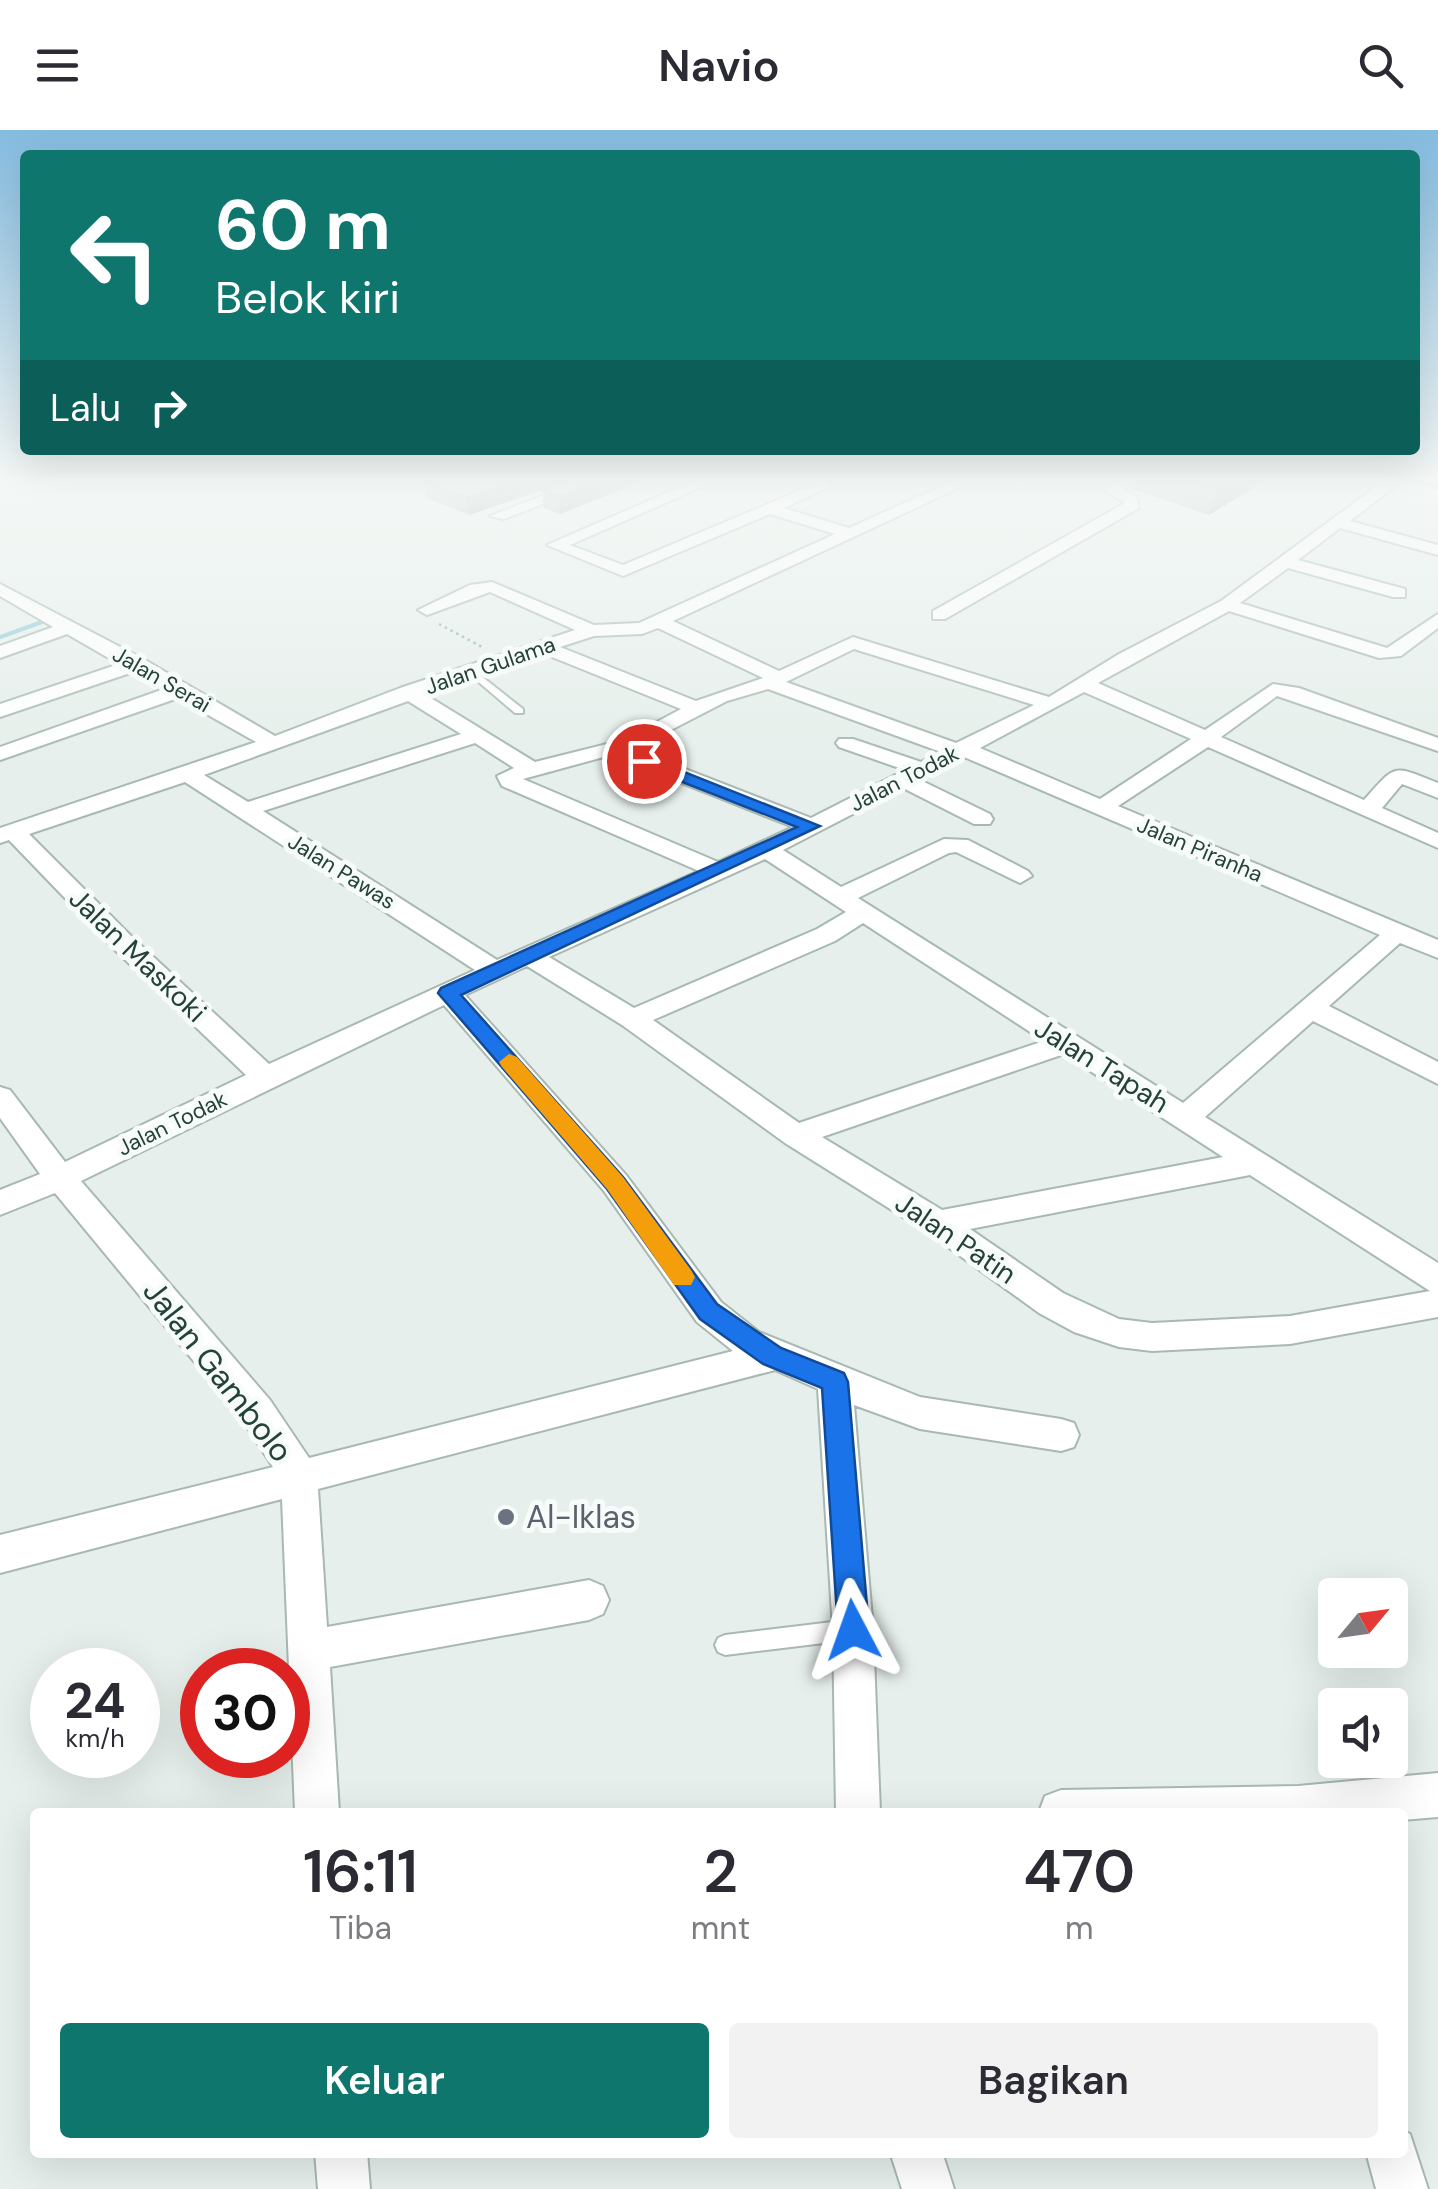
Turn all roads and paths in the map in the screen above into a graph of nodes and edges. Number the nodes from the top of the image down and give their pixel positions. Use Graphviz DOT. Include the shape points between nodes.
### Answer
graph roads {
  1 [pos="760,574"];
  2 [pos="1012,574"];
  3 [pos="1270,574"];
  4 [pos="1331,574"];
  5 [pos="0,588"];
  6 [pos="1399,593"];
  7 [pos="1227,605"];
  8 [pos="427,610"];
  9 [pos="940,615"];
  10 [pos="1438,619"];
  11 [pos="659,621"];
  12 [pos="70,627"];
  13 [pos="592,631"];
  14 [pos="542,647"];
  15 [pos="0,652"];
  16 [pos="506,660"];
  17 [pos="138,664"];
  18 [pos="471,671"];
  19 [pos="774,680"];
  20 [pos="1083,684"];
  21 [pos="181,690"];
  22 [pos="407,692"];
  23 [pos="1051,704"];
  24 [pos="695,708"];
  25 [pos="0,710"];
  26 [pos="519,711"];
  27 [pos="478,736"];
  28 [pos="1208,738"];
  29 [pos="271,742"];
  30 [pos="846,743"];
  31 [pos="1438,745"];
  32 [pos="611,748"];
  33 [pos="959,749"];
  34 [pos="0,754"];
  35 [pos="529,768"];
  36 [pos="186,774"];
  37 [pos="912,774"];
  38 [pos="1438,791"];
  39 [pos="1102,807"];
  40 [pos="244,810"];
  41 [pos="1368,810"];
  42 [pos="982,819"];
  43 [pos="811,826"];
  44 [pos="6,833"];
  45 [pos="1438,841"];
  46 [pos="766,850"];
  47 [pos="716,870"];
  48 [pos="1020,876"];
  49 [pos="850,906"];
  50 [pos="1397,933"];
  51 [pos="1438,950"];
  52 [pos="529,956"];
  53 [pos="495,971"];
  54 [pos="448,993"];
  55 [pos="1311,1008"];
  56 [pos="632,1019"];
  57 [pos="1067,1044"];
  58 [pos="1438,1074"];
  59 [pos="266,1077"];
  60 [pos="0,1097"];
  61 [pos="1186,1117"];
  62 [pos="795,1135"];
  63 [pos="1251,1163"];
  64 [pos="60,1178"];
  65 [pos="0,1203"];
  66 [pos="938,1223"];
  67 [pos="1438,1280"];
  68 [pos="1438,1303"];
  69 [pos="772,1356"];
  70 [pos="835,1382"];
  71 [pos="1061,1435"];
  72 [pos="299,1474"];
  73 [pos="0,1554"];
  74 [pos="589,1600"];
  75 [pos="853,1630"];
  76 [pos="724,1645"];
  77 [pos="310,1648"];
  78 [pos="310,1650"];
  79 [pos="1438,1796"];
  80 [pos="316,1808"];
  81 [pos="858,1808"];
  82 [pos="1318,1808"];
  83 [pos="341,2158"];
  84 [pos="918,2158"];
  85 [pos="1394,2158"];
  86 [pos="344,2189"];
  87 [pos="928,2189"];
  88 [pos="1402,2189"];
  1 -- 11 [label="street, Jalan Gulama"];
  2 -- 9 [label="street"];
  3 -- 7 [label="street, Jalan Todak"];
  4 -- 6 [label="street"];
  5 -- 12 [label="street, Jalan Serai"];
  7 -- 10 [label="street" via="1386,654"];
  7 -- 20 [label="street, Jalan Todak"];
  8 -- 13 [label="street" via="492,588"];
  8 -- 16 [label="path" via="424,616"];
  11 -- 13 [label="street, Jalan Gulama"];
  11 -- 19 [label="street, Jalan Piranha"];
  12 -- 15 [label="street"];
  12 -- 17 [label="street, Jalan Serai"];
  13 -- 14 [label="street, Jalan Gulama"];
  14 -- 16 [label="street, Jalan Gulama"];
  14 -- 24 [label="street"];
  16 -- 18 [label="street, Jalan Gulama"];
  17 -- 21 [label="street, Jalan Serai"];
  17 -- 25 [label="street"];
  18 -- 22 [label="street, Jalan Gulama"];
  18 -- 26 [label="lane"];
  19 -- 23 [label="street" via="853,643"];
  19 -- 24 [label="street"];
  19 -- 33 [label="street, Jalan Piranha"];
  20 -- 23 [label="street, Jalan Todak"];
  20 -- 28 [label="street"];
  21 -- 29 [label="street, Jalan Serai"];
  21 -- 34 [label="street"];
  22 -- 27 [label="street"];
  22 -- 29 [label="street, Jalan Gulama"];
  23 -- 33 [label="street, Jalan Todak"];
  24 -- 32 [label="street"];
  27 -- 35 [label="street"];
  27 -- 40 [label="street"];
  28 -- 31 [label="street" via="1277,690"];
  28 -- 39 [label="street"];
  28 -- 41 [label="street"];
  29 -- 36 [label="street, Jalan Gulama"];
  30 -- 37 [label="street"];
  32 -- 35 [label="street"];
  32 -- 43 [label="street"];
  33 -- 37 [label="street, Jalan Todak"];
  33 -- 39 [label="street, Jalan Piranha"];
  35 -- 47 [label="street" via="508,779"];
  36 -- 40 [label="street, Jalan Pawas"];
  36 -- 44 [label="street, Jalan Gulama"];
  37 -- 42 [label="street"];
  37 -- 43 [label="street, Jalan Todak"];
  38 -- 41 [label="street" via="1398,775"];
  39 -- 50 [label="street, Jalan Piranha"];
  40 -- 53 [label="street, Jalan Pawas"];
  41 -- 45 [label="street"];
  43 -- 46 [label="street, Jalan Todak"];
  44 -- 59 [label="street, Jalan Maskoki"];
  46 -- 47 [label="street, Jalan Todak"];
  46 -- 49 [label="street, Jalan Tapah"];
  47 -- 52 [label="street, Jalan Todak"];
  48 -- 49 [label="street" via="960,845 944,846"];
  49 -- 56 [label="street" via="826,935"];
  49 -- 57 [label="street, Jalan Tapah"];
  50 -- 51 [label="street, Jalan Piranha"];
  50 -- 55 [label="street"];
  52 -- 53 [label="street, Jalan Todak"];
  52 -- 56 [label="street, Jalan Patin"];
  53 -- 54 [label="street, Jalan Todak"];
  54 -- 59 [label="street, Jalan Todak"];
  54 -- 69 [label="street" via="615,1183 708,1312"];
  55 -- 58 [label="street"];
  55 -- 61 [label="street"];
  56 -- 62 [label="street, Jalan Patin"];
  57 -- 61 [label="street, Jalan Tapah"];
  57 -- 62 [label="street"];
  59 -- 64 [label="street, Jalan Todak"];
  60 -- 64 [label="street, Jalan Gambolo"];
  61 -- 63 [label="street, Jalan Tapah"];
  62 -- 66 [label="street, Jalan Patin"];
  63 -- 66 [label="street"];
  63 -- 67 [label="street, Jalan Tapah"];
  64 -- 65 [label="street, Jalan Todak"];
  64 -- 72 [label="street, Jalan Gambolo" via="258,1411"];
  66 -- 68 [label="street, Jalan Patin" via="1051,1302 1118,1334 1290,1330"];
  69 -- 70 [label="street"];
  69 -- 72 [label="street"];
  70 -- 71 [label="street" via="920,1413"];
  70 -- 75 [label="street"];
  72 -- 73 [label="street"];
  72 -- 77 [label="street, Jalan Gambolo"];
  74 -- 78 [label="street"];
  75 -- 76 [label="lane"];
  75 -- 81 [label="street"];
  78 -- 80 [label="street, Jalan Gambolo"];
  79 -- 82 [label="street"];
  83 -- 86 [label="street"];
  84 -- 87 [label="street"];
  85 -- 88 [label="street"];
}
